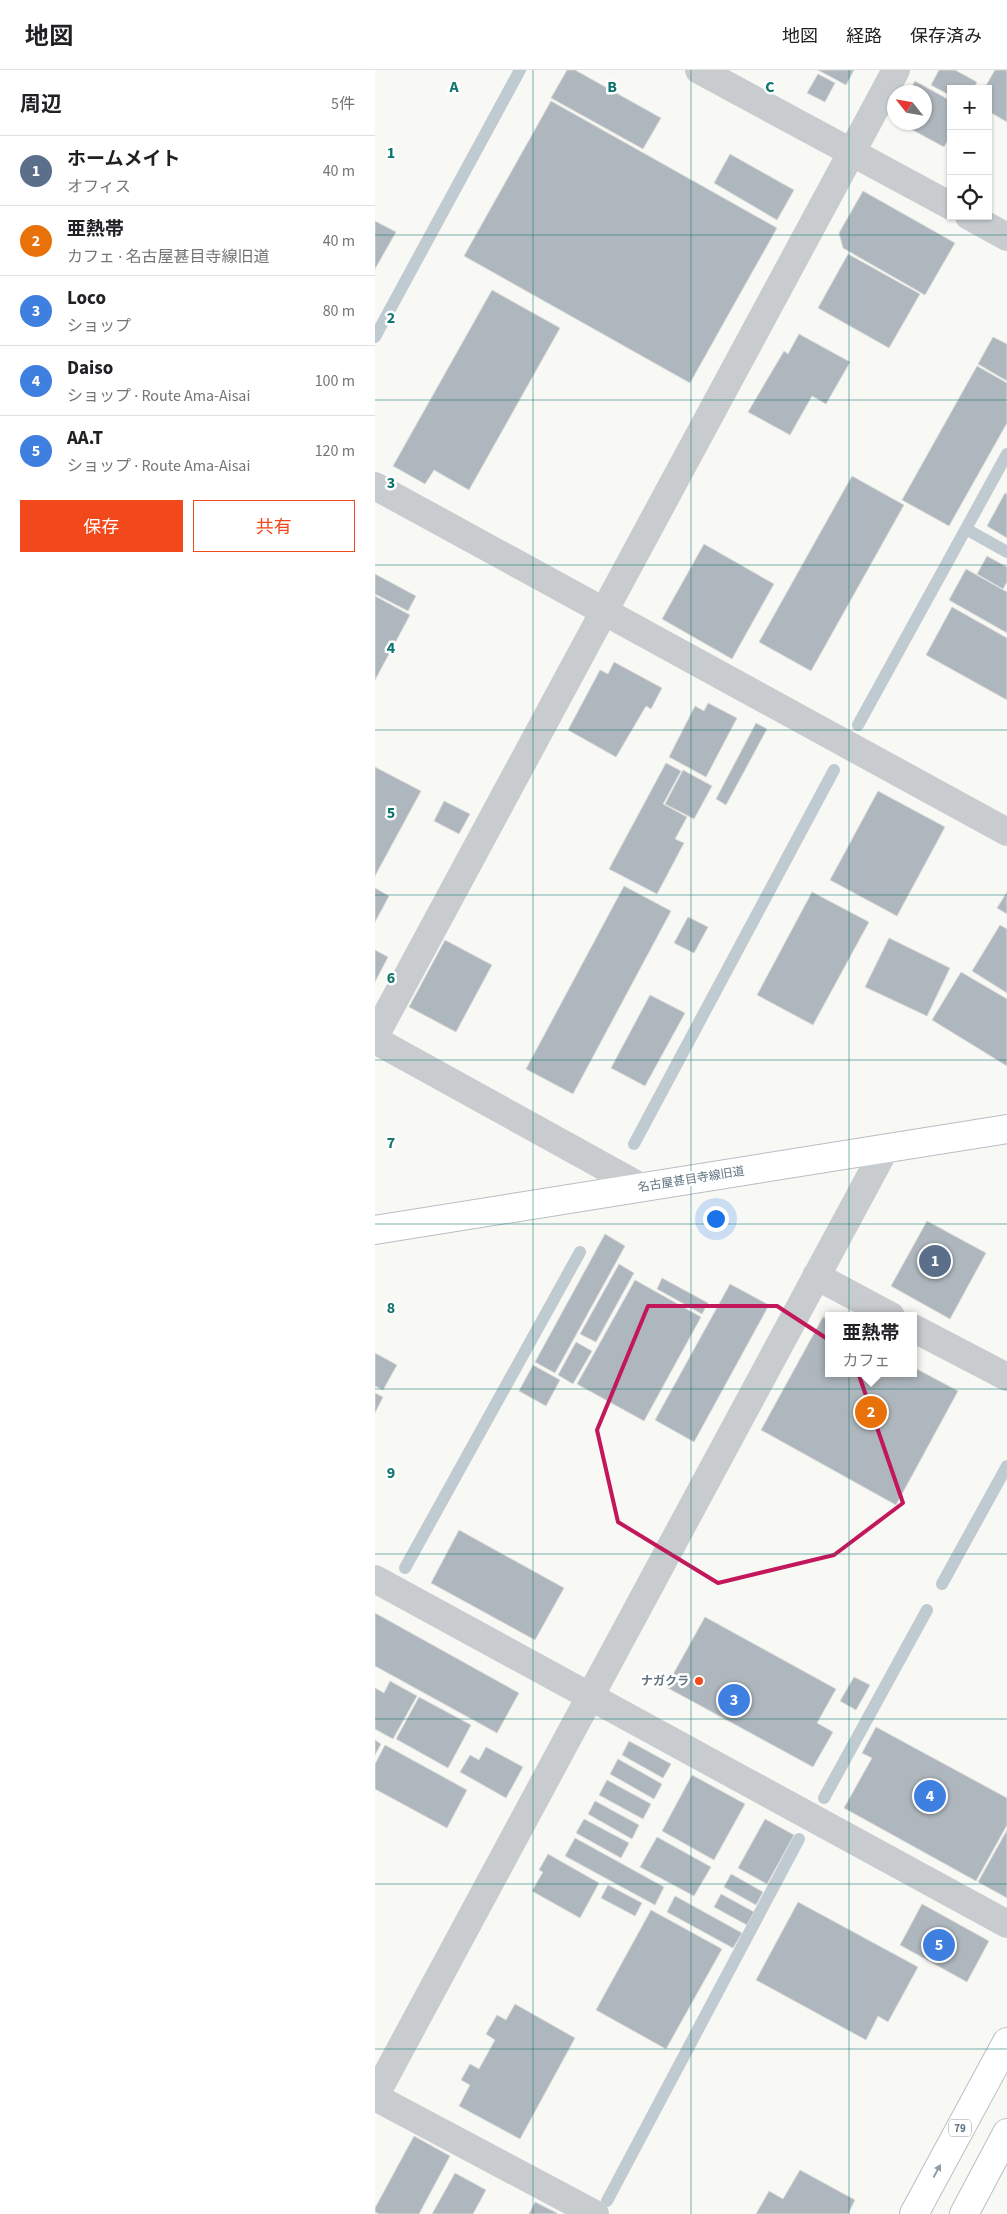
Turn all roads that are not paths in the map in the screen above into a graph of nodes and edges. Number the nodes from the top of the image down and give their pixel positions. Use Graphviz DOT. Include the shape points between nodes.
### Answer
graph roads {
  1 [pos="699,70"];
  2 [pos="896,70"];
  3 [pos="851,153"];
  4 [pos="947,204"];
  5 [pos="976,220"];
  6 [pos="1007,237"];
  7 [pos="375,486"];
  8 [pos="604,612"];
  9 [pos="1007,832"];
  10 [pos="375,1036"];
  11 [pos="375,1040"];
  12 [pos="1007,1129"];
  13 [pos="885,1149"];
  14 [pos="641,1187"];
  15 [pos="375,1230"];
  16 [pos="816,1276"];
  17 [pos="884,1312"];
  18 [pos="917,1330"];
  19 [pos="1007,1377"];
  20 [pos="375,1579"];
  21 [pos="591,1696"];
  22 [pos="1007,1924"];
  23 [pos="1007,2042"];
  24 [pos="375,2096"];
  25 [pos="1007,2133"];
  26 [pos="595,2214"];
  27 [pos="914,2214"];
  28 [pos="964,2214"];
  1 -- 3 [label="street"];
  2 -- 3 [label="street"];
  3 -- 4 [label="street"];
  3 -- 8 [label="street"];
  5 -- 6 [label="street"];
  7 -- 8 [label="street"];
  8 -- 9 [label="street"];
  8 -- 10 [label="street"];
  11 -- 14 [label="street"];
  12 -- 13 [label="street, 名古屋甚目寺線旧道"];
  13 -- 14 [label="street, 名古屋甚目寺線旧道"];
  13 -- 16 [label="street"];
  14 -- 15 [label="street, 名古屋甚目寺線旧道"];
  16 -- 17 [label="street"];
  16 -- 21 [label="street"];
  18 -- 19 [label="street"];
  20 -- 21 [label="street"];
  21 -- 22 [label="street"];
  21 -- 24 [label="street"];
  27 -- 23 [label="street, 79, one-way"];
  24 -- 26 [label="street"];
  25 -- 28 [label="street"];
}
